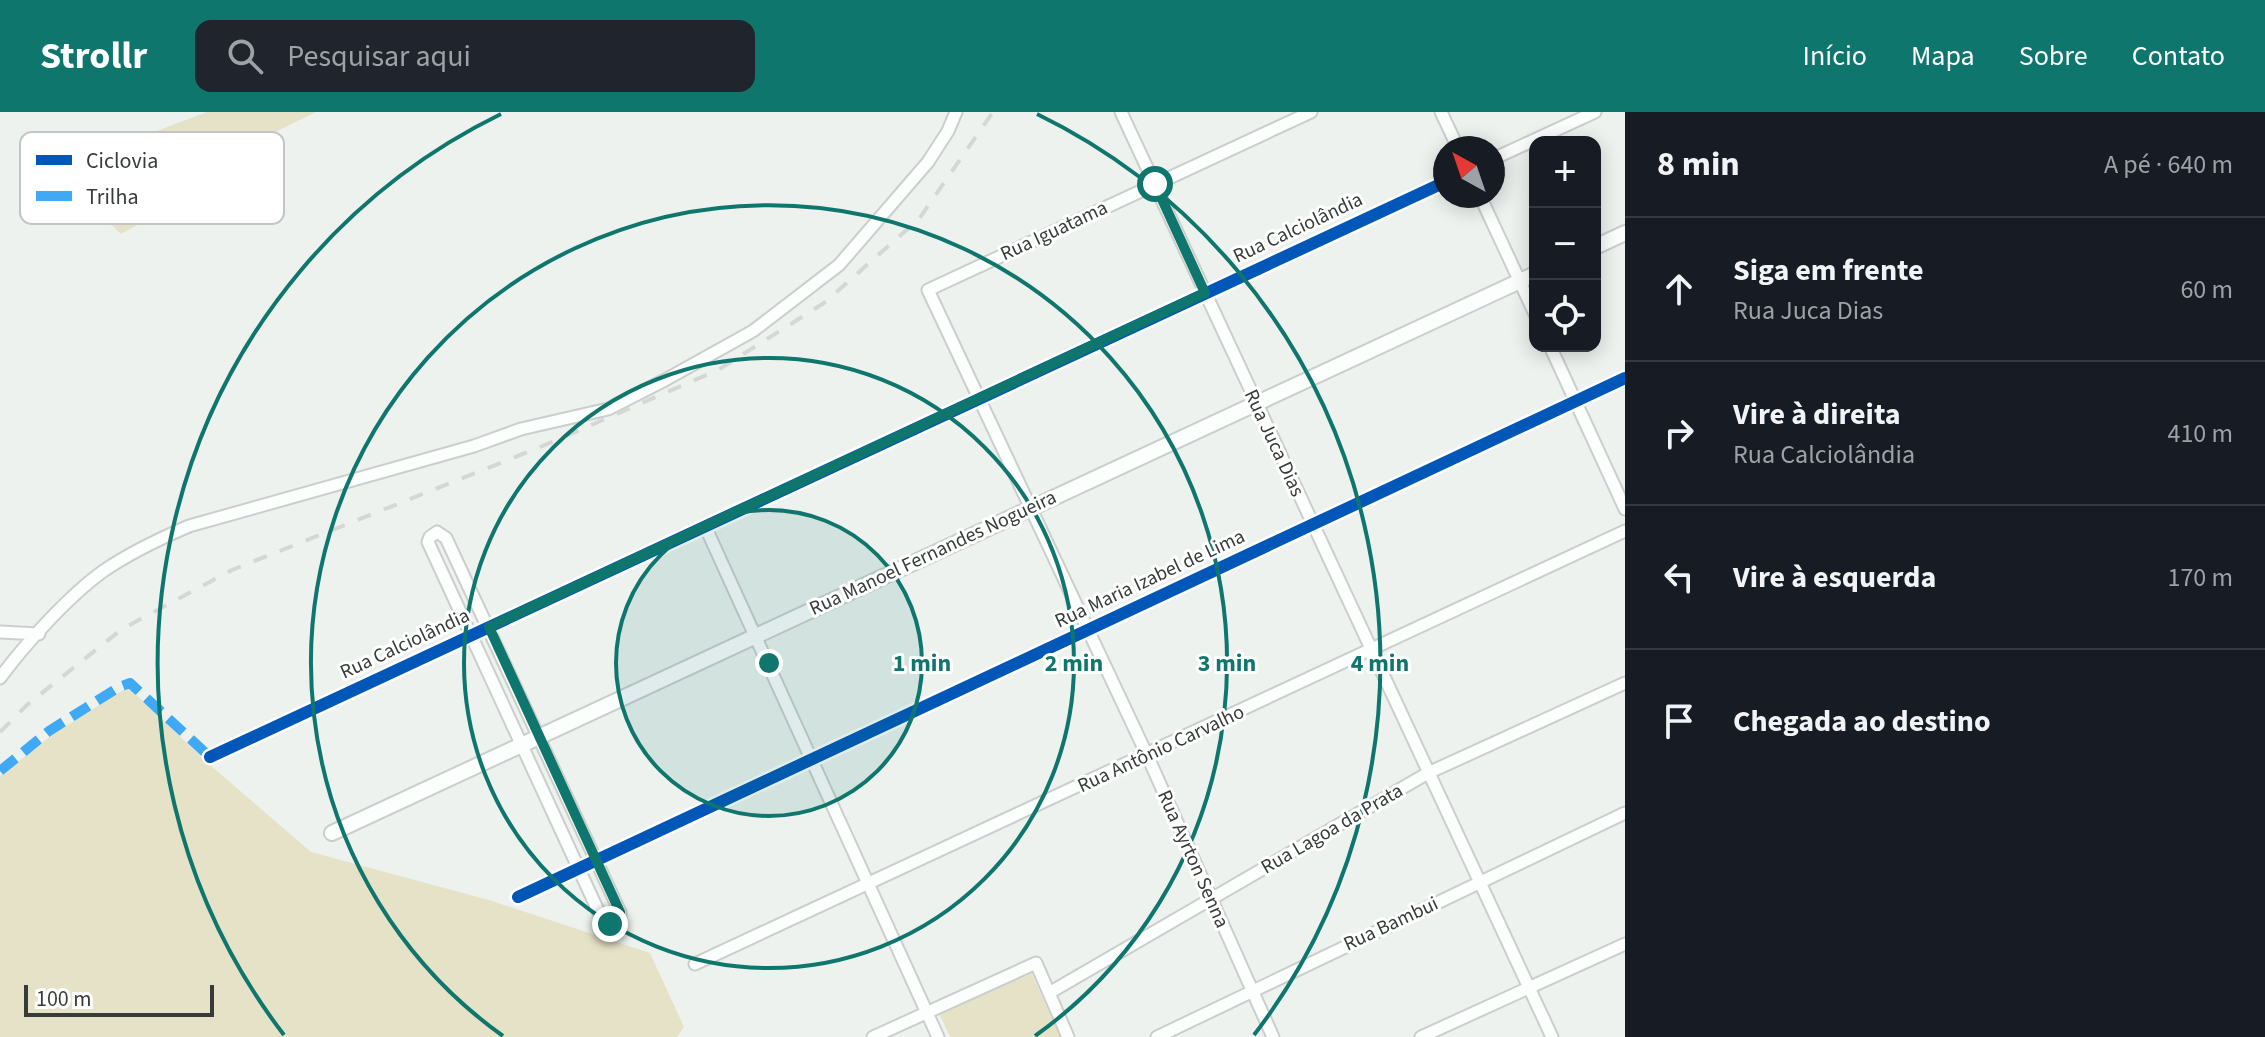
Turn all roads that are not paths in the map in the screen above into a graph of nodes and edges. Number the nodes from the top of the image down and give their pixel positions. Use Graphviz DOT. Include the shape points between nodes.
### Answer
graph roads {
  1 [pos="956,112"];
  2 [pos="1121,112"];
  3 [pos="1311,112"];
  4 [pos="1441,112"];
  5 [pos="1595,112"];
  6 [pos="1452,136"];
  7 [pos="1505,153"];
  8 [pos="1155,184"];
  9 [pos="1433,188"];
  10 [pos="1486,208"];
  11 [pos="1625,233"];
  12 [pos="1601,244"];
  13 [pos="1529,277"];
  14 [pos="1520,281"];
  15 [pos="928,290"];
  16 [pos="1205,293"];
  17 [pos="1529,301"];
  18 [pos="1553,352"];
  19 [pos="1625,378"];
  20 [pos="979,398"];
  21 [pos="1575,401"];
  22 [pos="1256,403"];
  23 [pos="1031,508"];
  24 [pos="1625,509"];
  25 [pos="1312,525"];
  26 [pos="705,526"];
  27 [pos="1625,531"];
  28 [pos="489,627"];
  29 [pos="1088,630"];
  30 [pos="0,632"];
  31 [pos="39,634"];
  32 [pos="471,635"];
  33 [pos="755,636"];
  34 [pos="1371,650"];
  35 [pos="0,678"];
  36 [pos="1625,683"];
  37 [pos="539,736"];
  38 [pos="522,745"];
  39 [pos="1147,755"];
  40 [pos="210,757"];
  41 [pos="811,759"];
  42 [pos="1428,773"];
  43 [pos="1625,813"];
  44 [pos="332,833"];
  45 [pos="596,860"];
  46 [pos="579,868"];
  47 [pos="1479,882"];
  48 [pos="868,884"];
  49 [pos="518,897"];
  50 [pos="1211,899"];
  51 [pos="1625,944"];
  52 [pos="695,964"];
  53 [pos="1528,987"];
  54 [pos="1252,990"];
  55 [pos="1049,993"];
  56 [pos="927,1013"];
  57 [pos="873,1037"];
  58 [pos="938,1037"];
  59 [pos="1068,1037"];
  60 [pos="1157,1037"];
  61 [pos="1273,1037"];
  62 [pos="1421,1037"];
  63 [pos="1552,1037"];
  1 -- 31 [label="street" via="928,162 839,265 753,331 608,409 521,429 189,526 102,573"];
  2 -- 8 [label="street, Rua Juca Dias"];
  3 -- 8 [label="street, Rua Iguatama"];
  4 -- 6 [label="street"];
  5 -- 7 [label="street"];
  8 -- 15 [label="street, Rua Iguatama"];
  8 -- 16 [label="street, Rua Juca Dias"];
  9 -- 16 [label="street, Rua Calciolândia"];
  10 -- 14 [label="street"];
  11 -- 12 [label="street"];
  13 -- 14 [label="street, Rua Manoel Fernandes Nogueira"];
  14 -- 17 [label="street"];
  14 -- 22 [label="street, Rua Manoel Fernandes Nogueira"];
  15 -- 20 [label="street, Rua Ayrton Senna"];
  16 -- 20 [label="street, Rua Calciolândia"];
  16 -- 22 [label="street, Rua Juca Dias"];
  18 -- 21 [label="street"];
  19 -- 21 [label="street, Rua Maria Izabel de Lima"];
  20 -- 23 [label="street, Rua Ayrton Senna"];
  20 -- 26 [label="street, Rua Calciolândia"];
  21 -- 24 [label="street"];
  21 -- 25 [label="street, Rua Maria Izabel de Lima"];
  22 -- 23 [label="street, Rua Manoel Fernandes Nogueira"];
  22 -- 25 [label="street, Rua Juca Dias"];
  23 -- 29 [label="street, Rua Ayrton Senna"];
  23 -- 33 [label="street, Rua Manoel Fernandes Nogueira"];
  25 -- 29 [label="street, Rua Maria Izabel de Lima"];
  25 -- 34 [label="street, Rua Juca Dias"];
  26 -- 28 [label="street, Rua Calciolândia"];
  26 -- 33 [label="street"];
  27 -- 34 [label="street, Rua Antônio Carvalho"];
  28 -- 32 [label="street, Rua Calciolândia"];
  28 -- 32 [label="street" via="446,538 433,534 428,542"];
  28 -- 37 [label="street"];
  29 -- 39 [label="street, Rua Ayrton Senna"];
  29 -- 41 [label="street, Rua Maria Izabel de Lima"];
  30 -- 31 [label="street"];
  31 -- 35 [label="street"];
  32 -- 38 [label="street"];
  32 -- 40 [label="street, Rua Calciolândia"];
  33 -- 37 [label="street, Rua Manoel Fernandes Nogueira"];
  33 -- 41 [label="street"];
  34 -- 39 [label="street, Rua Antônio Carvalho"];
  34 -- 42 [label="street, Rua Juca Dias"];
  36 -- 42 [label="street, Rua Lagoa da Prata"];
  37 -- 38 [label="street, Rua Manoel Fernandes Nogueira"];
  37 -- 45 [label="street"];
  38 -- 44 [label="street, Rua Manoel Fernandes Nogueira"];
  38 -- 46 [label="street"];
  39 -- 48 [label="street, Rua Antônio Carvalho"];
  39 -- 50 [label="street, Rua Ayrton Senna"];
  41 -- 45 [label="street, Rua Maria Izabel de Lima"];
  41 -- 48 [label="street"];
  42 -- 47 [label="street, Rua Juca Dias"];
  42 -- 50 [label="street, Rua Lagoa da Prata"];
  43 -- 47 [label="street, Rua Bambui"];
  45 -- 46 [label="street, Rua Maria Izabel de Lima"];
  45 -- 46 [label="street" via="620,912 610,924 601,917"];
  46 -- 49 [label="street, Rua Maria Izabel de Lima"];
  47 -- 53 [label="street, Rua Juca Dias"];
  47 -- 54 [label="street, Rua Bambui"];
  48 -- 52 [label="street, Rua Antônio Carvalho"];
  48 -- 56 [label="street"];
  50 -- 54 [label="street, Rua Ayrton Senna"];
  50 -- 55 [label="street, Rua Lagoa da Prata"];
  51 -- 53 [label="street"];
  53 -- 62 [label="street"];
  53 -- 63 [label="street, Rua Juca Dias"];
  54 -- 60 [label="street, Rua Bambui"];
  54 -- 61 [label="street, Rua Ayrton Senna"];
  55 -- 56 [label="street" via="1036,963"];
  55 -- 59 [label="street"];
  56 -- 57 [label="street"];
  56 -- 58 [label="street"];
}
